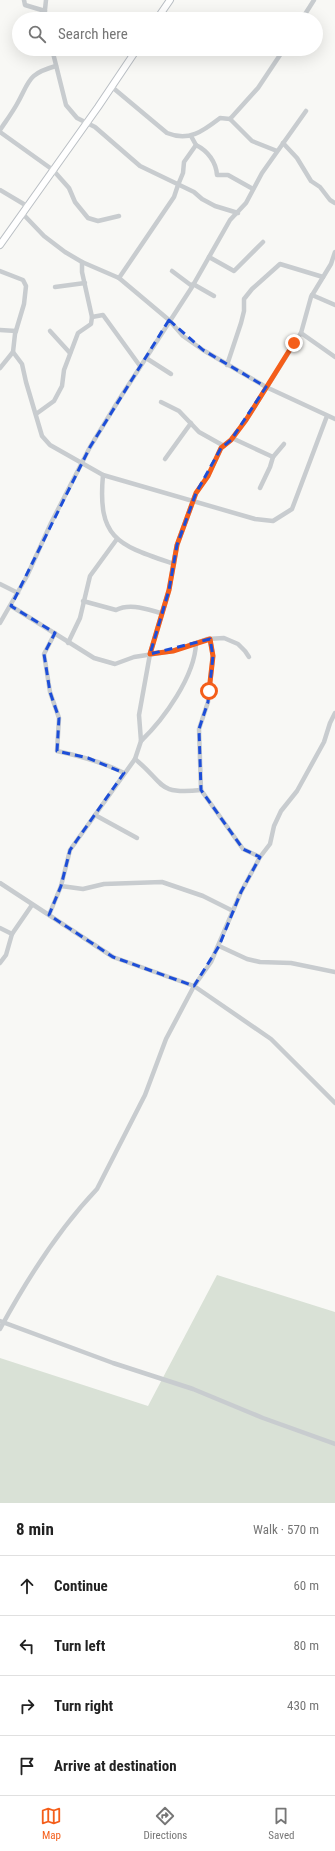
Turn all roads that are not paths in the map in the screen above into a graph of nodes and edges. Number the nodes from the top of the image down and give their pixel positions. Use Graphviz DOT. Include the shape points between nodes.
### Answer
graph roads {
  1 [pos="24,0"];
  2 [pos="46,0"];
  3 [pos="170,0"];
  4 [pos="314,0"];
  5 [pos="45,11"];
  6 [pos="162,12"];
  7 [pos="306,12"];
  8 [pos="54,56"];
  9 [pos="132,56"];
  10 [pos="279,56"];
  11 [pos="56,66"];
  12 [pos="112,87"];
  13 [pos="306,111"];
  14 [pos="230,119"];
  15 [pos="87,123"];
  16 [pos="0,131"];
  17 [pos="191,136"];
  18 [pos="283,142"];
  19 [pos="196,145"];
  20 [pos="278,152"];
  21 [pos="53,170"];
  22 [pos="178,185"];
  23 [pos="253,189"];
  24 [pos="0,190"];
  25 [pos="335,203"];
  26 [pos="27,206"];
  27 [pos="22,213"];
  28 [pos="238,213"];
  29 [pos="119,216"];
  30 [pos="263,242"];
  31 [pos="0,245"];
  32 [pos="335,252"];
  33 [pos="209,257"];
  34 [pos="82,262"];
  35 [pos="0,271"];
  36 [pos="172,271"];
  37 [pos="323,277"];
  38 [pos="119,278"];
  39 [pos="85,283"];
  40 [pos="193,285"];
  41 [pos="55,287"];
  42 [pos="312,295"];
  43 [pos="214,296"];
  44 [pos="335,305"];
  45 [pos="92,317"];
  46 [pos="169,320"];
  47 [pos="0,330"];
  48 [pos="16,331"];
  49 [pos="50,331"];
  50 [pos="301,332"];
  51 [pos="13,352"];
  52 [pos="70,353"];
  53 [pos="335,357"];
  54 [pos="146,358"];
  55 [pos="227,365"];
  56 [pos="140,366"];
  57 [pos="0,368"];
  58 [pos="171,374"];
  59 [pos="266,387"];
  60 [pos="162,402"];
  61 [pos="36,414"];
  62 [pos="327,416"];
  63 [pos="335,419"];
  64 [pos="191,423"];
  65 [pos="232,438"];
  66 [pos="284,444"];
  67 [pos="224,446"];
  68 [pos="273,457"];
  69 [pos="165,460"];
  70 [pos="83,463"];
  71 [pos="103,475"];
  72 [pos="260,488"];
  73 [pos="193,501"];
  74 [pos="117,539"];
  75 [pos="174,564"];
  76 [pos="0,584"];
  77 [pos="18,593"];
  78 [pos="83,601"];
  79 [pos="11,606"];
  80 [pos="161,613"];
  81 [pos="0,623"];
  82 [pos="55,633"];
  83 [pos="210,639"];
  84 [pos="68,643"];
  85 [pos="196,643"];
  86 [pos="150,654"];
  87 [pos="249,657"];
  88 [pos="335,713"];
  89 [pos="141,741"];
  90 [pos="135,759"];
  91 [pos="124,773"];
  92 [pos="201,790"];
  93 [pos="95,815"];
  94 [pos="137,838"];
  95 [pos="260,857"];
  96 [pos="0,884"];
  97 [pos="61,886"];
  98 [pos="32,905"];
  99 [pos="233,911"];
  100 [pos="50,915"];
  101 [pos="0,928"];
  102 [pos="12,934"];
  103 [pos="219,946"];
  104 [pos="0,963"];
  105 [pos="335,972"];
  106 [pos="194,986"];
  107 [pos="335,1104"];
  108 [pos="2,1322"];
  109 [pos="0,1329"];
  110 [pos="335,1444"];
  1 -- 5 [label="street" via="25,5"];
  2 -- 5 [label="street"];
  3 -- 6 [label="main road"];
  4 -- 7 [label="street"];
  8 -- 11 [label="street"];
  9 -- 12 [label="main road"];
  10 -- 14 [label="street" via="258,88"];
  11 -- 15 [label="street" via="66,105 77,118"];
  11 -- 16 [label="street" via="41,70 28,80"];
  12 -- 15 [label="main road"];
  12 -- 17 [label="street" via="167,133 177,137"];
  13 -- 18 [label="street"];
  14 -- 17 [label="street" via="220,118 204,131"];
  14 -- 20 [label="street" via="252,141"];
  15 -- 21 [label="main road"];
  15 -- 22 [label="street" via="140,166"];
  16 -- 21 [label="street"];
  17 -- 19 [label="street"];
  18 -- 20 [label="street"];
  18 -- 25 [label="street" via="297,158 311,181"];
  19 -- 22 [label="street" via="184,162"];
  19 -- 23 [label="street" via="216,164 217,175 228,175"];
  20 -- 23 [label="street"];
  21 -- 26 [label="main road"];
  21 -- 29 [label="street" via="69,188 75,202 88,218 98,221"];
  22 -- 28 [label="street" via="215,206"];
  22 -- 38 [label="street" via="174,198"];
  23 -- 28 [label="street"];
  24 -- 26 [label="street"];
  26 -- 27 [label="main road"];
  27 -- 31 [label="main road"];
  27 -- 34 [label="street" via="44,236"];
  28 -- 33 [label="street" via="230,220"];
  30 -- 33 [label="street" via="234,271"];
  32 -- 37 [label="street"];
  33 -- 40 [label="street"];
  34 -- 38 [label="street"];
  34 -- 39 [label="street"];
  35 -- 48 [label="street" via="23,280 26,286"];
  36 -- 40 [label="street"];
  37 -- 42 [label="street"];
  37 -- 55 [label="street" via="280,264 252,289 244,298 235,345"];
  38 -- 46 [label="street"];
  39 -- 41 [label="street"];
  39 -- 45 [label="street"];
  40 -- 43 [label="street"];
  40 -- 46 [label="street"];
  42 -- 44 [label="street"];
  42 -- 50 [label="street"];
  45 -- 52 [label="street" via="91,324 78,333"];
  45 -- 56 [label="street" via="103,315"];
  46 -- 54 [label="street"];
  46 -- 55 [label="street" via="183,336"];
  47 -- 48 [label="street"];
  48 -- 51 [label="street"];
  49 -- 52 [label="street"];
  50 -- 53 [label="street"];
  50 -- 59 [label="street"];
  51 -- 57 [label="street"];
  51 -- 61 [label="street" via="22,364"];
  52 -- 61 [label="street" via="62,386 54,401"];
  54 -- 56 [label="street"];
  54 -- 58 [label="street"];
  55 -- 59 [label="street"];
  56 -- 70 [label="street" via="90,447"];
  59 -- 62 [label="street"];
  59 -- 65 [label="street"];
  60 -- 64 [label="street" via="179,411"];
  61 -- 70 [label="street" via="42,436 50,445"];
  62 -- 63 [label="street"];
  62 -- 73 [label="street" via="292,509 273,521 255,519"];
  64 -- 67 [label="street" via="199,432"];
  64 -- 69 [label="street"];
  65 -- 67 [label="street"];
  65 -- 68 [label="street"];
  66 -- 68 [label="street"];
  67 -- 73 [label="street"];
  68 -- 72 [label="street"];
  70 -- 71 [label="street"];
  70 -- 77 [label="street" via="60,504"];
  71 -- 73 [label="street"];
  71 -- 74 [label="street" via="105,523"];
  73 -- 75 [label="street" via="177,545"];
  74 -- 75 [label="street" via="134,550"];
  74 -- 78 [label="street" via="90,576"];
  75 -- 80 [label="street"];
  76 -- 77 [label="street"];
  77 -- 79 [label="street"];
  78 -- 80 [label="street" via="116,610 123,607 140,607"];
  78 -- 84 [label="street" via="80,618"];
  79 -- 81 [label="street"];
  79 -- 82 [label="street"];
  80 -- 86 [label="street"];
  82 -- 84 [label="street"];
  82 -- 91 [label="street" via="44,654 50,692 59,718 57,751 88,758"];
  83 -- 85 [label="street"];
  83 -- 87 [label="street" via="224,638 238,644"];
  83 -- 92 [label="street" via="213,656 208,702 199,729"];
  84 -- 86 [label="street" via="94,658 115,664"];
  85 -- 86 [label="street" via="173,651"];
  85 -- 89 [label="street" via="189,671 172,705"];
  86 -- 89 [label="street" via="140,715"];
  88 -- 95 [label="street" via="324,742 297,791 281,811 270,844"];
  89 -- 90 [label="street"];
  90 -- 91 [label="street"];
  90 -- 92 [label="street" via="166,789 183,792"];
  91 -- 93 [label="street"];
  92 -- 95 [label="street" via="242,849"];
  93 -- 94 [label="street"];
  93 -- 97 [label="street" via="70,850"];
  95 -- 99 [label="street"];
  96 -- 98 [label="street"];
  97 -- 99 [label="street" via="84,890 104,884 162,882 203,896"];
  97 -- 100 [label="street"];
  98 -- 100 [label="street"];
  98 -- 102 [label="street"];
  99 -- 103 [label="street"];
  100 -- 106 [label="street" via="113,957"];
  101 -- 102 [label="street"];
  102 -- 104 [label="street" via="6,955"];
  103 -- 105 [label="street" via="260,962 291,963"];
  103 -- 106 [label="street"];
  106 -- 107 [label="street" via="271,1039"];
  106 -- 108 [label="street" via="166,1039 145,1095 97,1189 50,1249"];
  108 -- 109 [label="street"];
  108 -- 110 [label="street" via="193,1389"];
}
